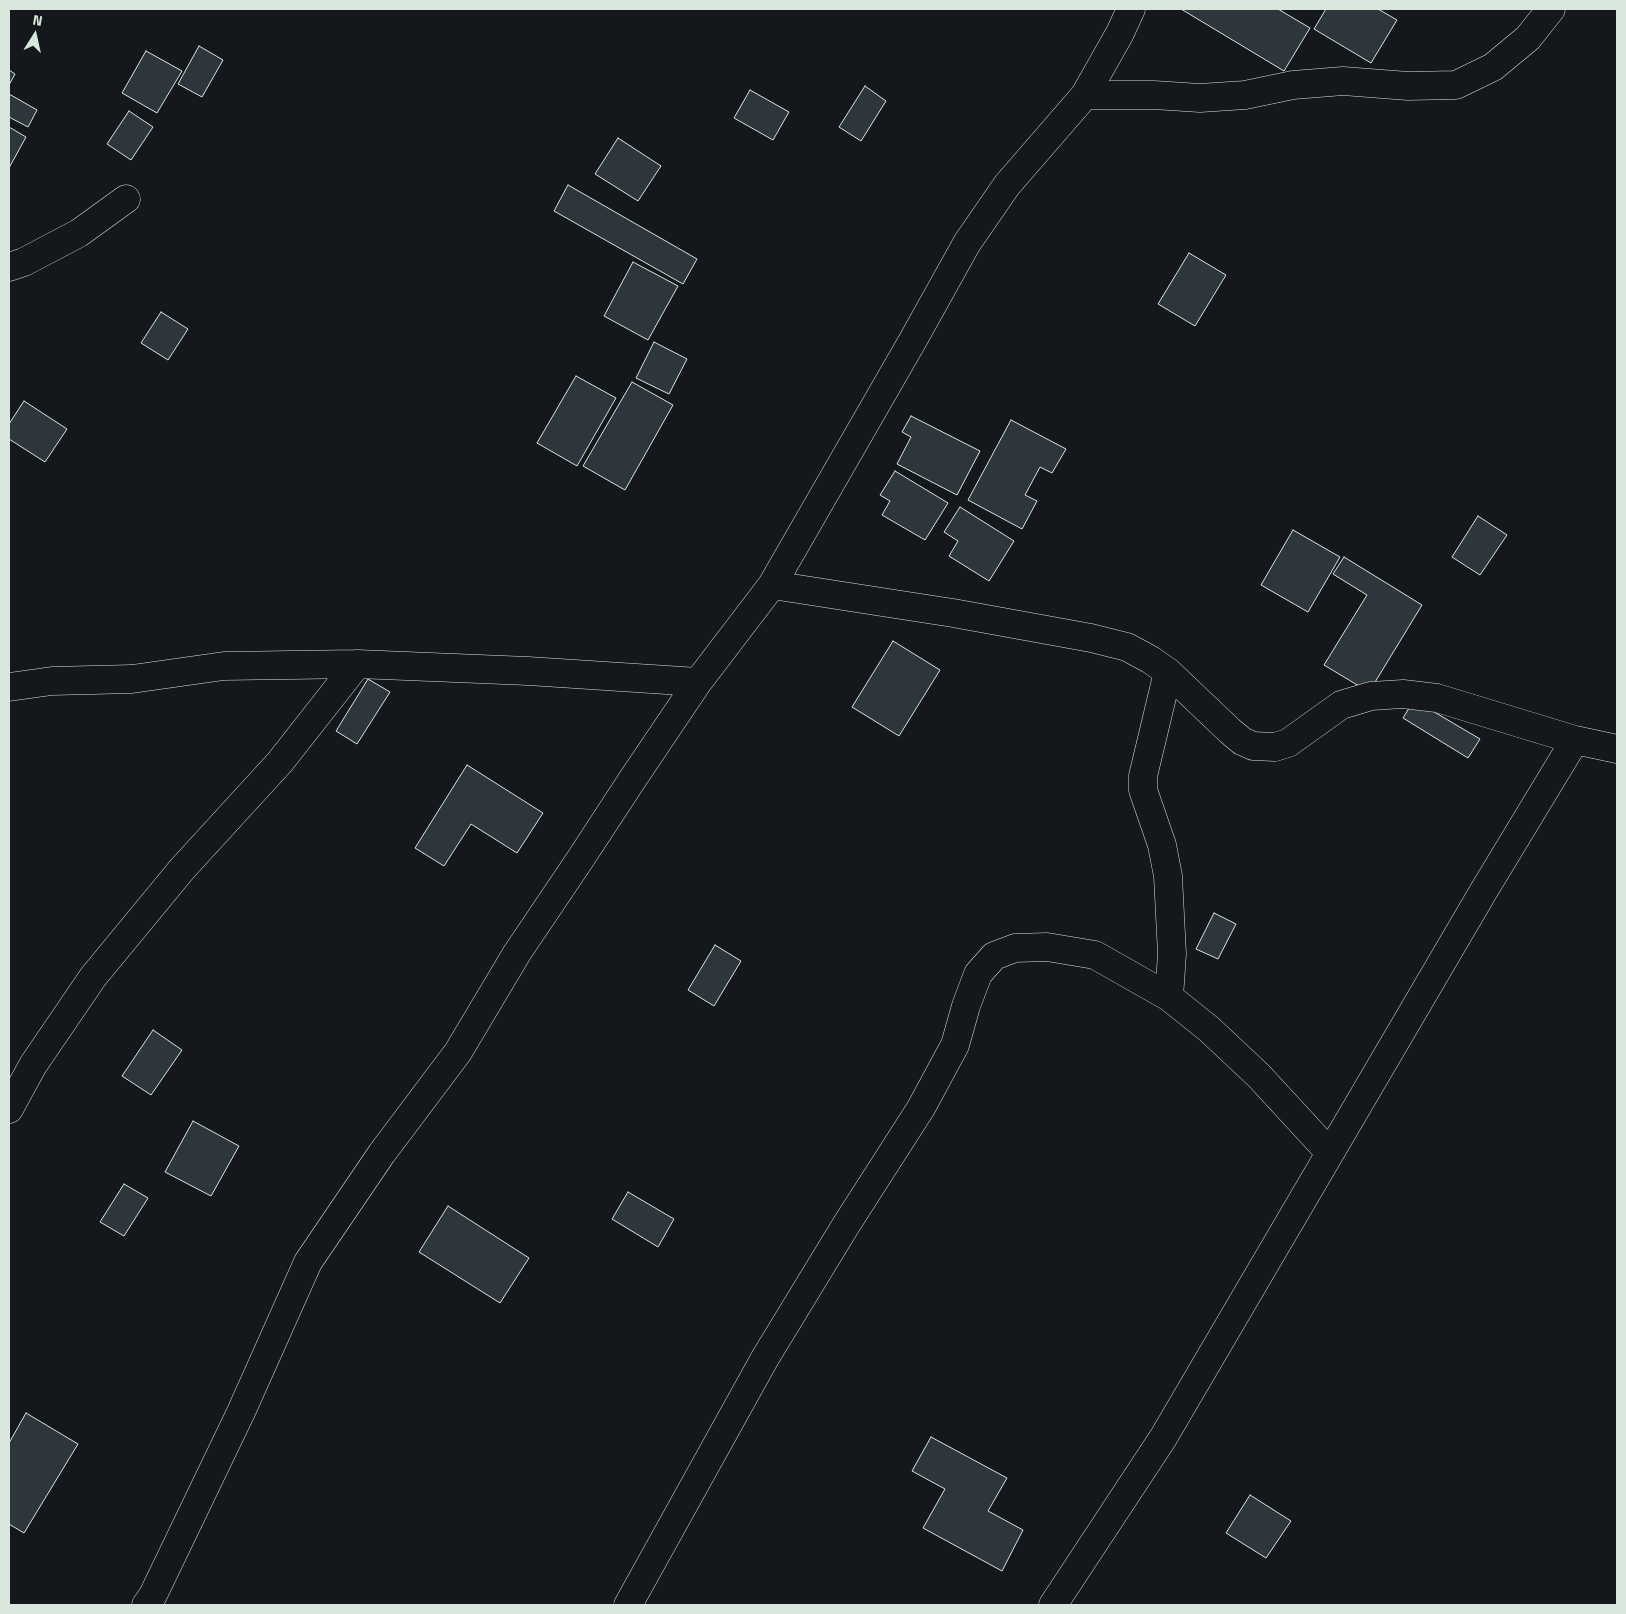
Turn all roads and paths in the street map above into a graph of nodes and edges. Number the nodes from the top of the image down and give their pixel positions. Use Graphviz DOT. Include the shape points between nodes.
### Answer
graph roads {
  1 [pos="1131,9"];
  2 [pos="1551,9"];
  3 [pos="1085,95"];
  4 [pos="126,199"];
  5 [pos="9,267"];
  6 [pos="772,584"];
  7 [pos="357,664"];
  8 [pos="1168,672"];
  9 [pos="698,682"];
  10 [pos="9,687"];
  11 [pos="1575,740"];
  12 [pos="1617,749"];
  13 [pos="1169,997"];
  14 [pos="9,1109"];
  15 [pos="1330,1153"];
  16 [pos="146,1605"];
  17 [pos="628,1605"];
  18 [pos="1053,1605"];
  1 -- 3 [label="street"];
  2 -- 3 [label="street" via="1528,38 1493,67 1456,85 1408,86 1343,81 1200,98"];
  3 -- 6 [label="street" via="1006,185 967,242"];
  4 -- 5 [label="street" via="79,233"];
  6 -- 8 [label="street" via="1091,638 1126,647"];
  6 -- 9 [label="street"];
  7 -- 9 [label="street"];
  7 -- 10 [label="street" via="224,666 132,679 52,681"];
  7 -- 14 [label="street" via="280,762 182,869 94,977 33,1065"];
  8 -- 11 [label="street" via="1242,741 1253,746 1275,747 1288,743 1341,705 1371,696 1403,694 1437,698"];
  8 -- 13 [label="street" via="1143,776 1143,790 1162,845 1168,876 1172,954"];
  9 -- 16 [label="street" via="517,953 458,1052 382,1153 308,1262 241,1412"];
  11 -- 12 [label="street"];
  11 -- 15 [label="street"];
  13 -- 15 [label="street" via="1259,1076"];
  13 -- 17 [label="street" via="1095,955 1047,947 1015,948 994,956 978,974 955,1045 921,1108 765,1358"];
  15 -- 18 [label="street" via="1163,1438"];
}
